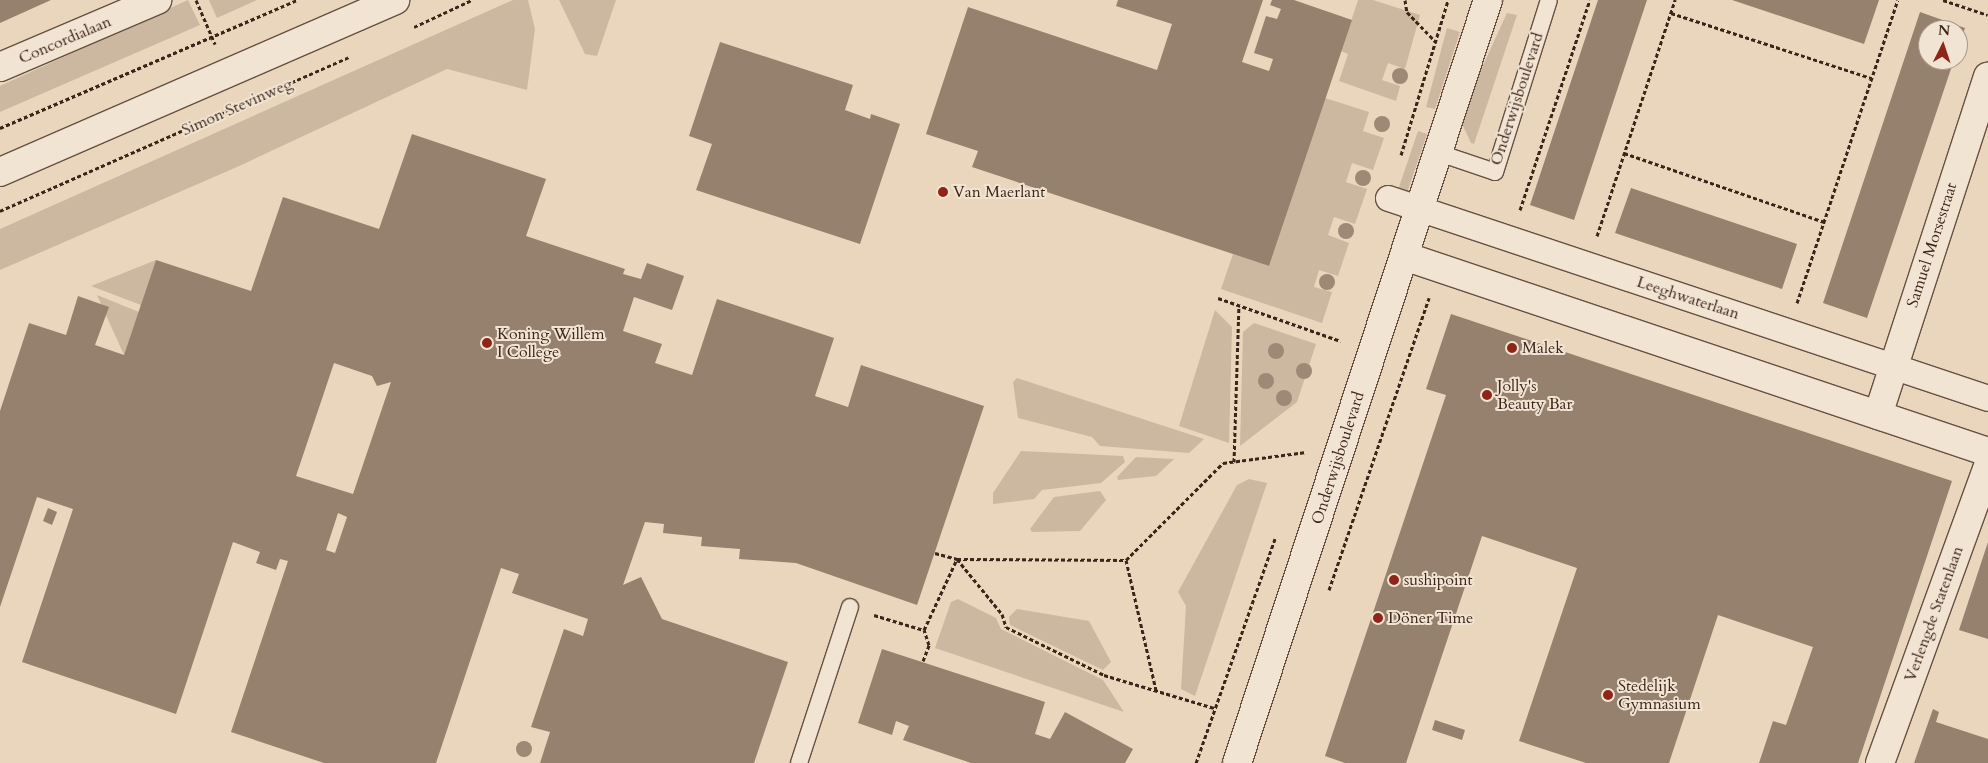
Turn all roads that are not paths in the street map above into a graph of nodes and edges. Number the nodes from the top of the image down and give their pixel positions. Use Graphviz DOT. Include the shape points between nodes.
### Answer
graph roads {
  1 [pos="157,0"];
  2 [pos="395,0"];
  3 [pos="1549,0"];
  4 [pos="1489,1"];
  5 [pos="0,67"];
  6 [pos="1988,76"];
  7 [pos="1439,153"];
  8 [pos="0,172"];
  9 [pos="1388,198"];
  10 [pos="1420,208"];
  11 [pos="1404,256"];
  12 [pos="1892,366"];
  13 [pos="1988,398"];
  14 [pos="1878,415"];
  15 [pos="1988,452"];
  16 [pos="1988,466"];
  17 [pos="850,607"];
  18 [pos="799,763"];
  19 [pos="1237,763"];
  20 [pos="1880,763"];
  1 -- 5 [label="street, Concordialaan"];
  2 -- 8 [label="street, Simon Stevinweg"];
  3 -- 7 [label="lane, Onderwijsboulevard" via="1495,172"];
  4 -- 7 [label="street, Onderwijsboulevard"];
  6 -- 12 [label="street, Samuel Morsestraat"];
  7 -- 10 [label="street, Onderwijsboulevard"];
  9 -- 10 [label="street, Leeghwaterlaan"];
  10 -- 11 [label="street, Onderwijsboulevard"];
  10 -- 12 [label="street, Leeghwaterlaan"];
  11 -- 14 [label="street"];
  11 -- 19 [label="street, Onderwijsboulevard"];
  12 -- 13 [label="street, Leeghwaterlaan"];
  12 -- 14 [label="street, Samuel Morsestraat"];
  14 -- 15 [label="street"];
  16 -- 20 [label="street, Verlengde Statenlaan"];
  17 -- 18 [label="lane"];
}
